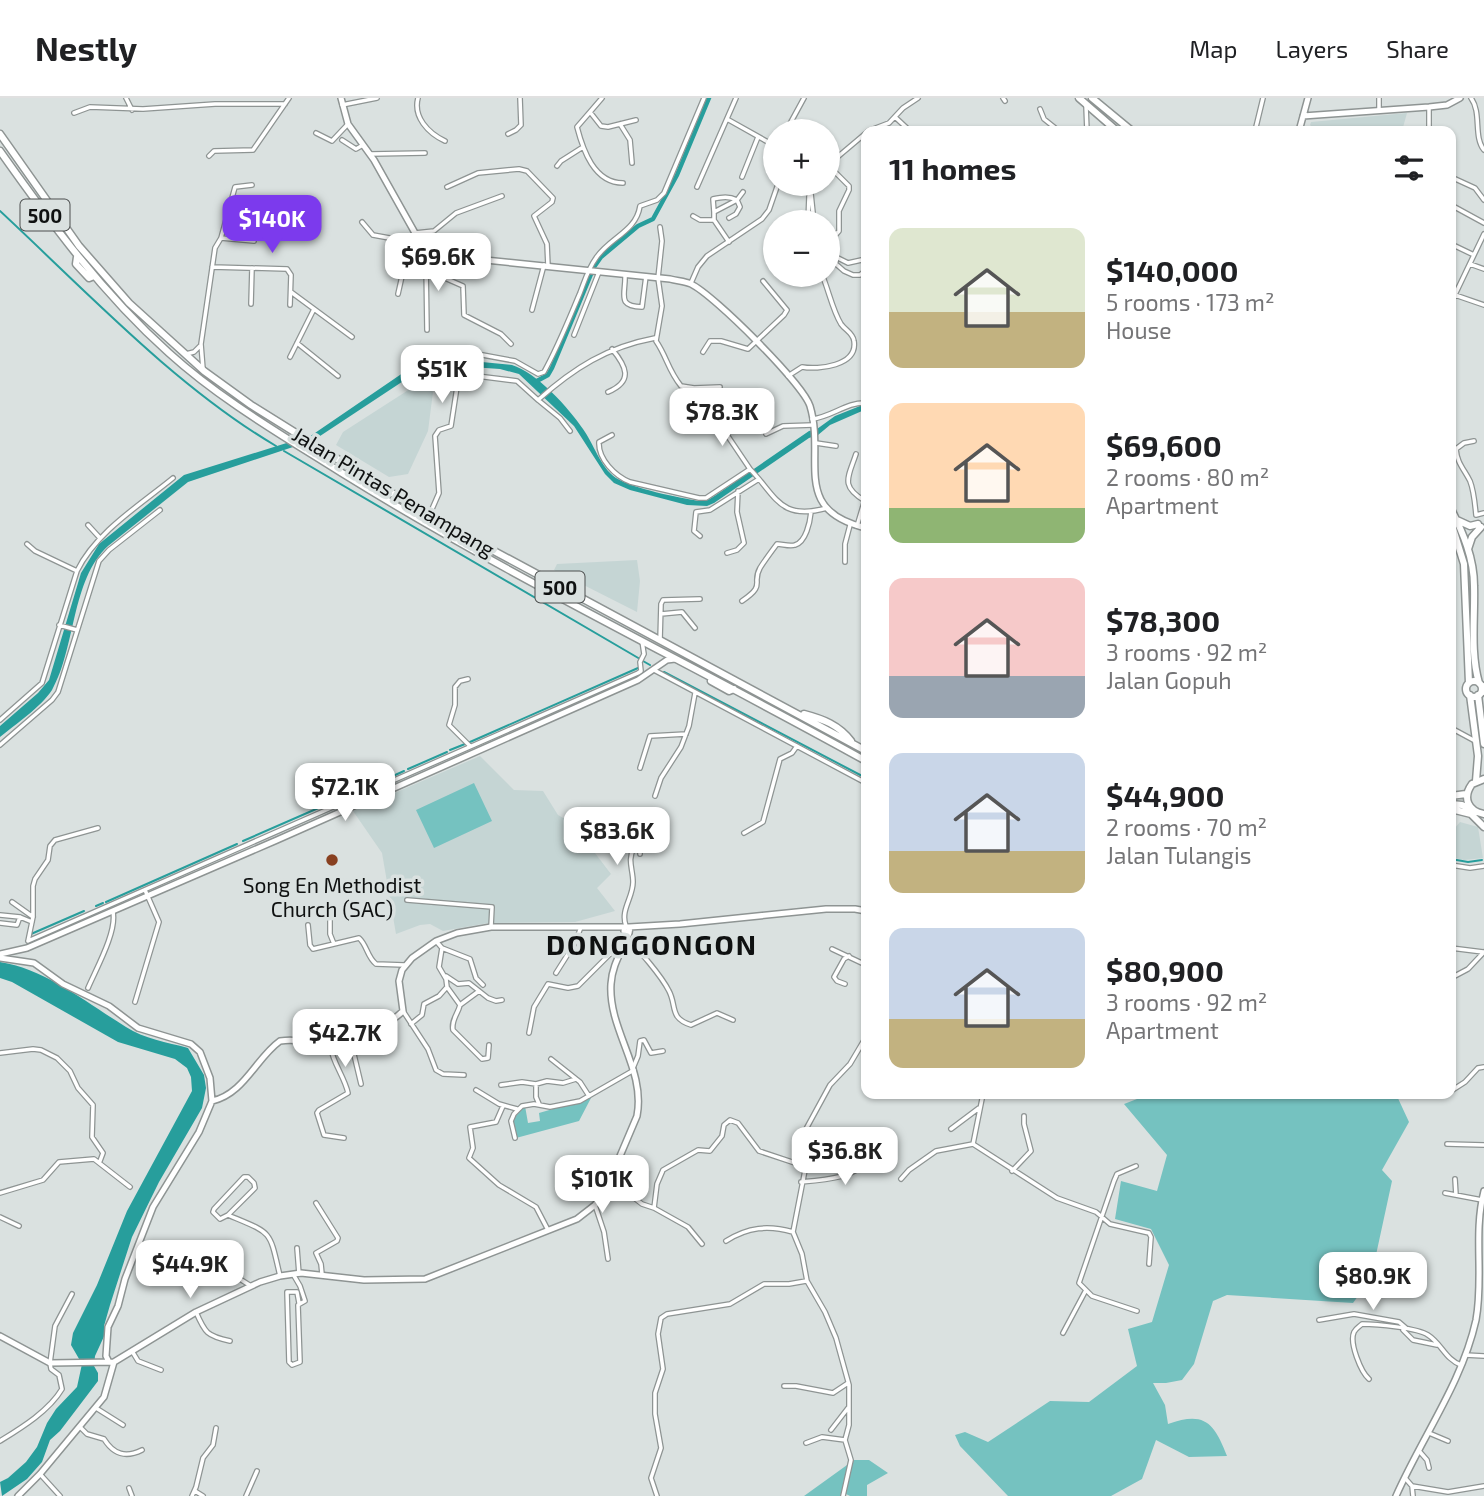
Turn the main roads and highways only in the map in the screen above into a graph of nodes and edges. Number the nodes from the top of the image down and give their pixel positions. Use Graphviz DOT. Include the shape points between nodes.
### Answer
graph roads {
  1 [pos="1080,98"];
  2 [pos="1092,98"];
  3 [pos="1111,126"];
  4 [pos="1126,126"];
  5 [pos="0,134"];
  6 [pos="0,150"];
  7 [pos="90,259"];
  8 [pos="94,276"];
  9 [pos="165,338"];
  10 [pos="180,363"];
  11 [pos="1456,523"];
  12 [pos="1481,525"];
  13 [pos="1456,528"];
  14 [pos="1456,528"];
  15 [pos="1464,549"];
  16 [pos="725,674"];
  17 [pos="1469,683"];
  18 [pos="734,689"];
  19 [pos="1481,689"];
  20 [pos="1470,695"];
  21 [pos="792,711"];
  22 [pos="823,719"];
  23 [pos="814,723"];
  24 [pos="817,733"];
  25 [pos="1480,743"];
  26 [pos="855,745"];
  27 [pos="861,748"];
  28 [pos="861,758"];
  29 [pos="1480,780"];
  30 [pos="1466,794"];
  31 [pos="1456,795"];
  32 [pos="1456,806"];
  33 [pos="1456,809"];
  34 [pos="1474,811"];
  35 [pos="1484,814"];
  36 [pos="1484,821"];
  37 [pos="1484,827"];
  1 -- 3 [label="main road"];
  2 -- 4 [label="main road"];
  5 -- 7 [label="main road, Jalan Pintas Penampang / 500"];
  6 -- 8 [label="main road, Jalan Pintas Penampang / 500"];
  7 -- 8 [label="main road"];
  7 -- 9 [label="main road, Jalan Pintas Penampang / 500"];
  8 -- 10 [label="main road, Jalan Pintas Penampang / 500"];
  9 -- 10 [label="main road" via="163,343"];
  9 -- 16 [label="main road, Jalan Pintas Penampang / 500" via="251,405 429,516"];
  10 -- 18 [label="main road, Jalan Pintas Penampang / 500" via="241,408 414,517"];
  11 -- 12 [label="main road"];
  12 -- 15 [label="main road"];
  13 -- 15 [label="main road"];
  14 -- 15 [label="main road"];
  15 -- 17 [label="main road"];
  15 -- 19 [label="main road" via="1474,585 1475,661"];
  16 -- 18 [label="main road"];
  16 -- 21 [label="main road, Jalan Pintas Penampang / 500"];
  17 -- 19 [label="main road"];
  17 -- 20 [label="main road"];
  18 -- 24 [label="main road, Jalan Pintas Penampang / 500"];
  19 -- 20 [label="main road"];
  19 -- 25 [label="main road"];
  20 -- 25 [label="main road"];
  21 -- 22 [label="main road"];
  21 -- 23 [label="main road, Jalan Pintas Penampang / 500"];
  22 -- 23 [label="main road"];
  22 -- 26 [label="main road, 500" via="846,733"];
  23 -- 24 [label="main road"];
  23 -- 26 [label="main road, Jalan Pintas Penampang / 500"];
  24 -- 28 [label="main road, Jalan Pintas Penampang / 500"];
  25 -- 29 [label="main road"];
  26 -- 27 [label="main road, Jalan Pintas Penampang / 500"];
  29 -- 30 [label="main road"];
  30 -- 31 [label="main road"];
  30 -- 34 [label="main road"];
  32 -- 34 [label="main road"];
  33 -- 37 [label="main road" via="1471,814"];
  34 -- 35 [label="main road"];
  34 -- 36 [label="main road"];
}
